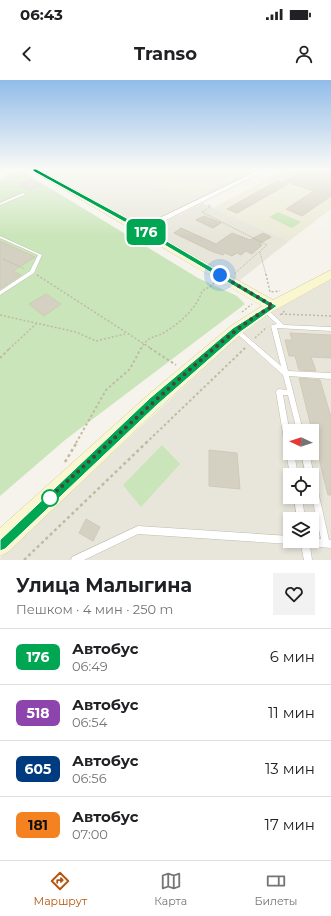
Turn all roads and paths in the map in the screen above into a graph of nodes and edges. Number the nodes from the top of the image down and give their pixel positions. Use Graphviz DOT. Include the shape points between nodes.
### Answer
graph roads {
  1 [pos="79,192"];
  2 [pos="216,192"];
  3 [pos="24,194"];
  4 [pos="200,200"];
  5 [pos="0,204"];
  6 [pos="141,228"];
  7 [pos="0,237"];
  8 [pos="260,252"];
  9 [pos="3,259"];
  10 [pos="32,272"];
  11 [pos="234,274"];
  12 [pos="331,274"];
  13 [pos="215,280"];
  14 [pos="0,293"];
  15 [pos="290,306"];
  16 [pos="273,308"];
  17 [pos="0,315"];
  18 [pos="331,316"];
  19 [pos="37,323"];
  20 [pos="282,326"];
  21 [pos="331,329"];
  22 [pos="236,330"];
  23 [pos="125,334"];
  24 [pos="250,343"];
  25 [pos="142,345"];
  26 [pos="0,358"];
  27 [pos="176,366"];
  28 [pos="285,373"];
  29 [pos="331,376"];
  30 [pos="291,393"];
  31 [pos="298,424"];
  32 [pos="63,468"];
  33 [pos="293,468"];
  34 [pos="318,504"];
  35 [pos="283,540"];
  36 [pos="319,543"];
  37 [pos="0,544"];
  38 [pos="329,544"];
  39 [pos="306,548"];
  40 [pos="24,560"];
  41 [pos="75,560"];
  42 [pos="308,560"];
  1 -- 6 [label="street"];
  2 -- 4 [label="street"];
  3 -- 5 [label="lane"];
  4 -- 6 [label="street"];
  4 -- 8 [label="path" via="211,206 202,212 267,245"];
  6 -- 16 [label="street"];
  7 -- 10 [label="lane" via="40,255"];
  8 -- 11 [label="path"];
  8 -- 16 [label="path"];
  9 -- 10 [label="path"];
  10 -- 14 [label="lane"];
  10 -- 23 [label="path"];
  12 -- 16 [label="street"];
  13 -- 25 [label="path" via="213,285 202,291 188,315"];
  15 -- 16 [label="path"];
  16 -- 18 [label="path"];
  16 -- 20 [label="lane"];
  16 -- 22 [label="street"];
  16 -- 24 [label="path"];
  17 -- 19 [label="path"];
  19 -- 23 [label="path" via="76,332 96,341"];
  19 -- 26 [label="path"];
  20 -- 21 [label="lane"];
  20 -- 28 [label="lane" via="274,326"];
  22 -- 24 [label="lane"];
  22 -- 37 [label="street" via="154,401"];
  23 -- 25 [label="path"];
  24 -- 28 [label="lane"];
  24 -- 40 [label="path"];
  25 -- 27 [label="path"];
  25 -- 32 [label="path" via="130,369 106,390"];
  28 -- 29 [label="lane"];
  28 -- 30 [label="lane"];
  30 -- 31 [label="lane"];
  30 -- 33 [label="lane" via="279,392"];
  34 -- 38 [label="lane"];
  35 -- 41 [label="lane" via="138,530"];
  36 -- 38 [label="lane"];
  39 -- 42 [label="lane"];
}
